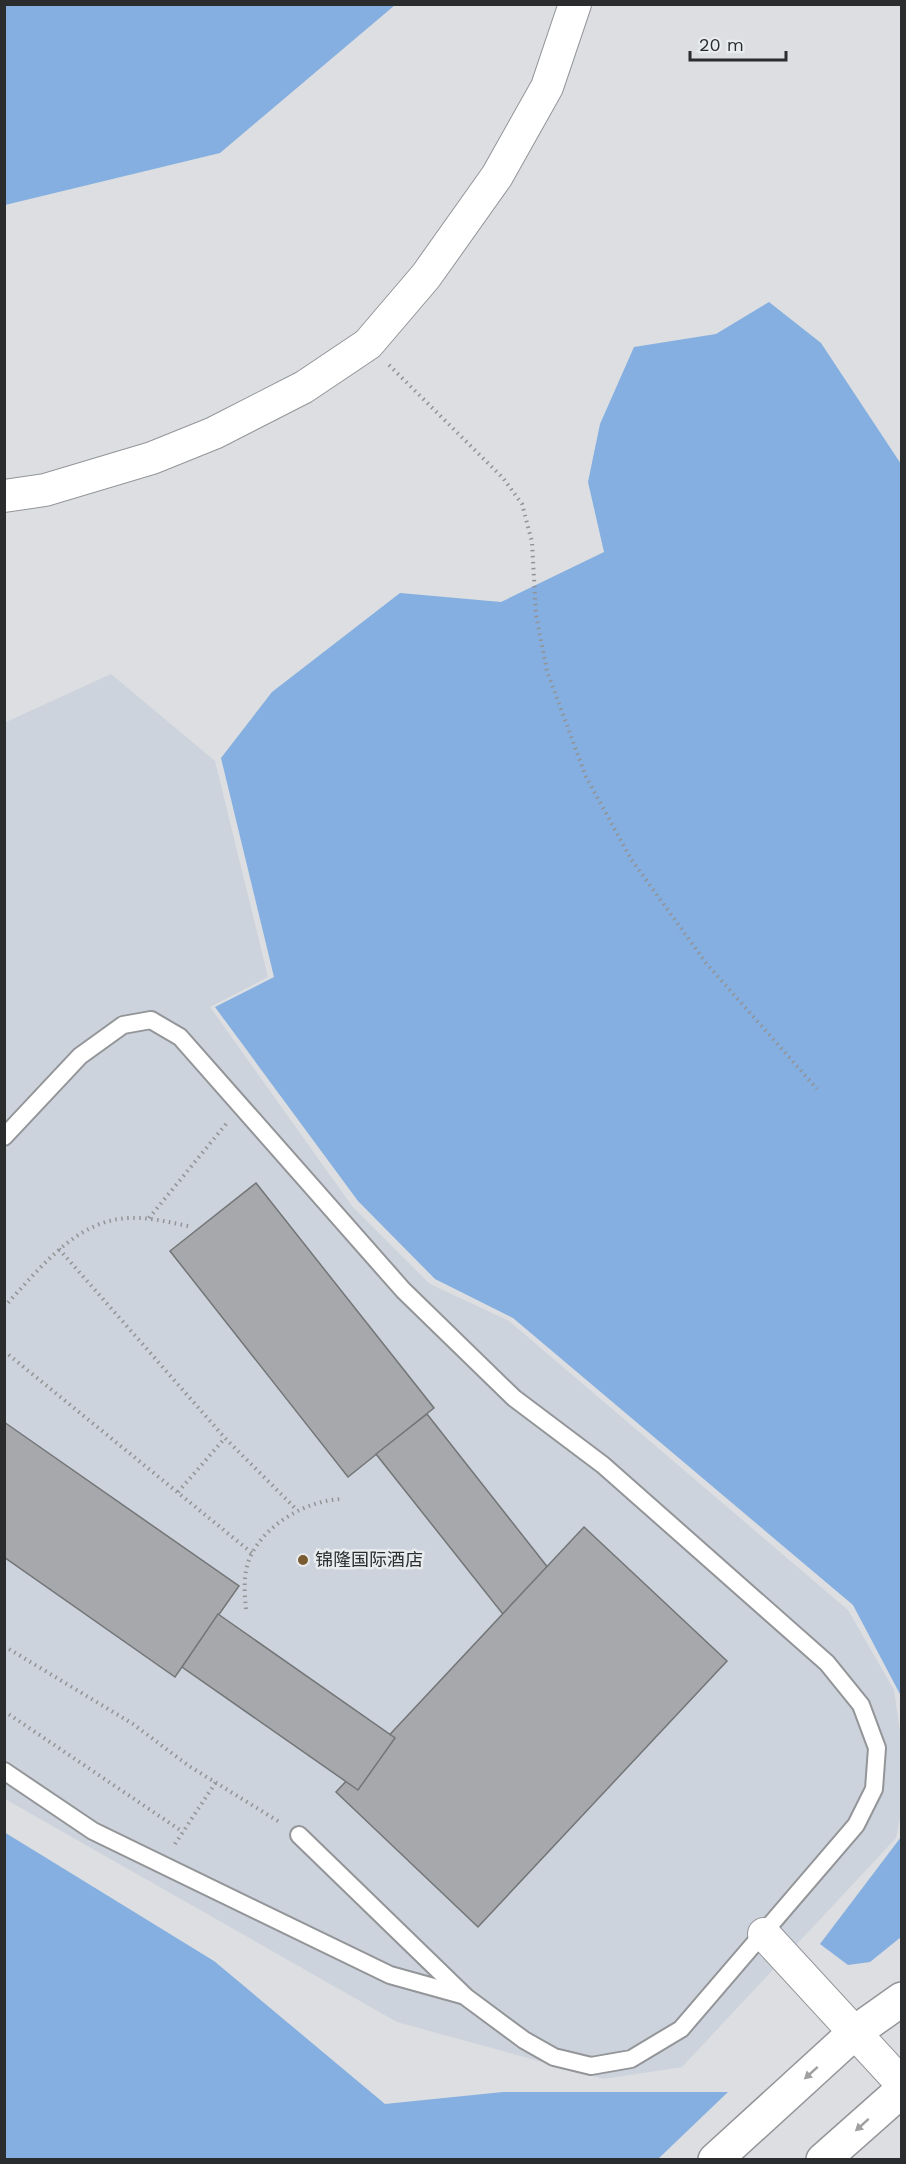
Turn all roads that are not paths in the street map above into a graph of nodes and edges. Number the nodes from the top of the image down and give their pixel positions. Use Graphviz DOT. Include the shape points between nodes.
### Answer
graph roads {
  1 [pos="575,4"];
  2 [pos="4,496"];
  3 [pos="4,1137"];
  4 [pos="4,1771"];
  5 [pos="299,1834"];
  6 [pos="764,1934"];
  7 [pos="466,1996"];
  8 [pos="902,1999"];
  9 [pos="854,2033"];
  10 [pos="902,2084"];
  11 [pos="902,2090"];
  12 [pos="715,2160"];
  13 [pos="823,2160"];
  1 -- 2 [label="street" via="547,87 497,176 426,276 368,344 304,387 214,433 142,461 45,490"];
  3 -- 6 [label="lane" via="80,1056 123,1025 151,1020 180,1037 436,1324 514,1398 603,1465 827,1663 861,1705 877,1748 874,1789 856,1825"];
  4 -- 7 [label="lane" via="93,1831 390,1975"];
  5 -- 7 [label="lane"];
  6 -- 7 [label="lane" via="681,2029 632,2059 591,2066 554,2057 524,2040"];
  6 -- 9 [label="street"];
  8 -- 9 [label="main road"];
  9 -- 10 [label="street"];
  9 -- 12 [label="main road, one-way"];
  11 -- 13 [label="main road, one-way"];
}
